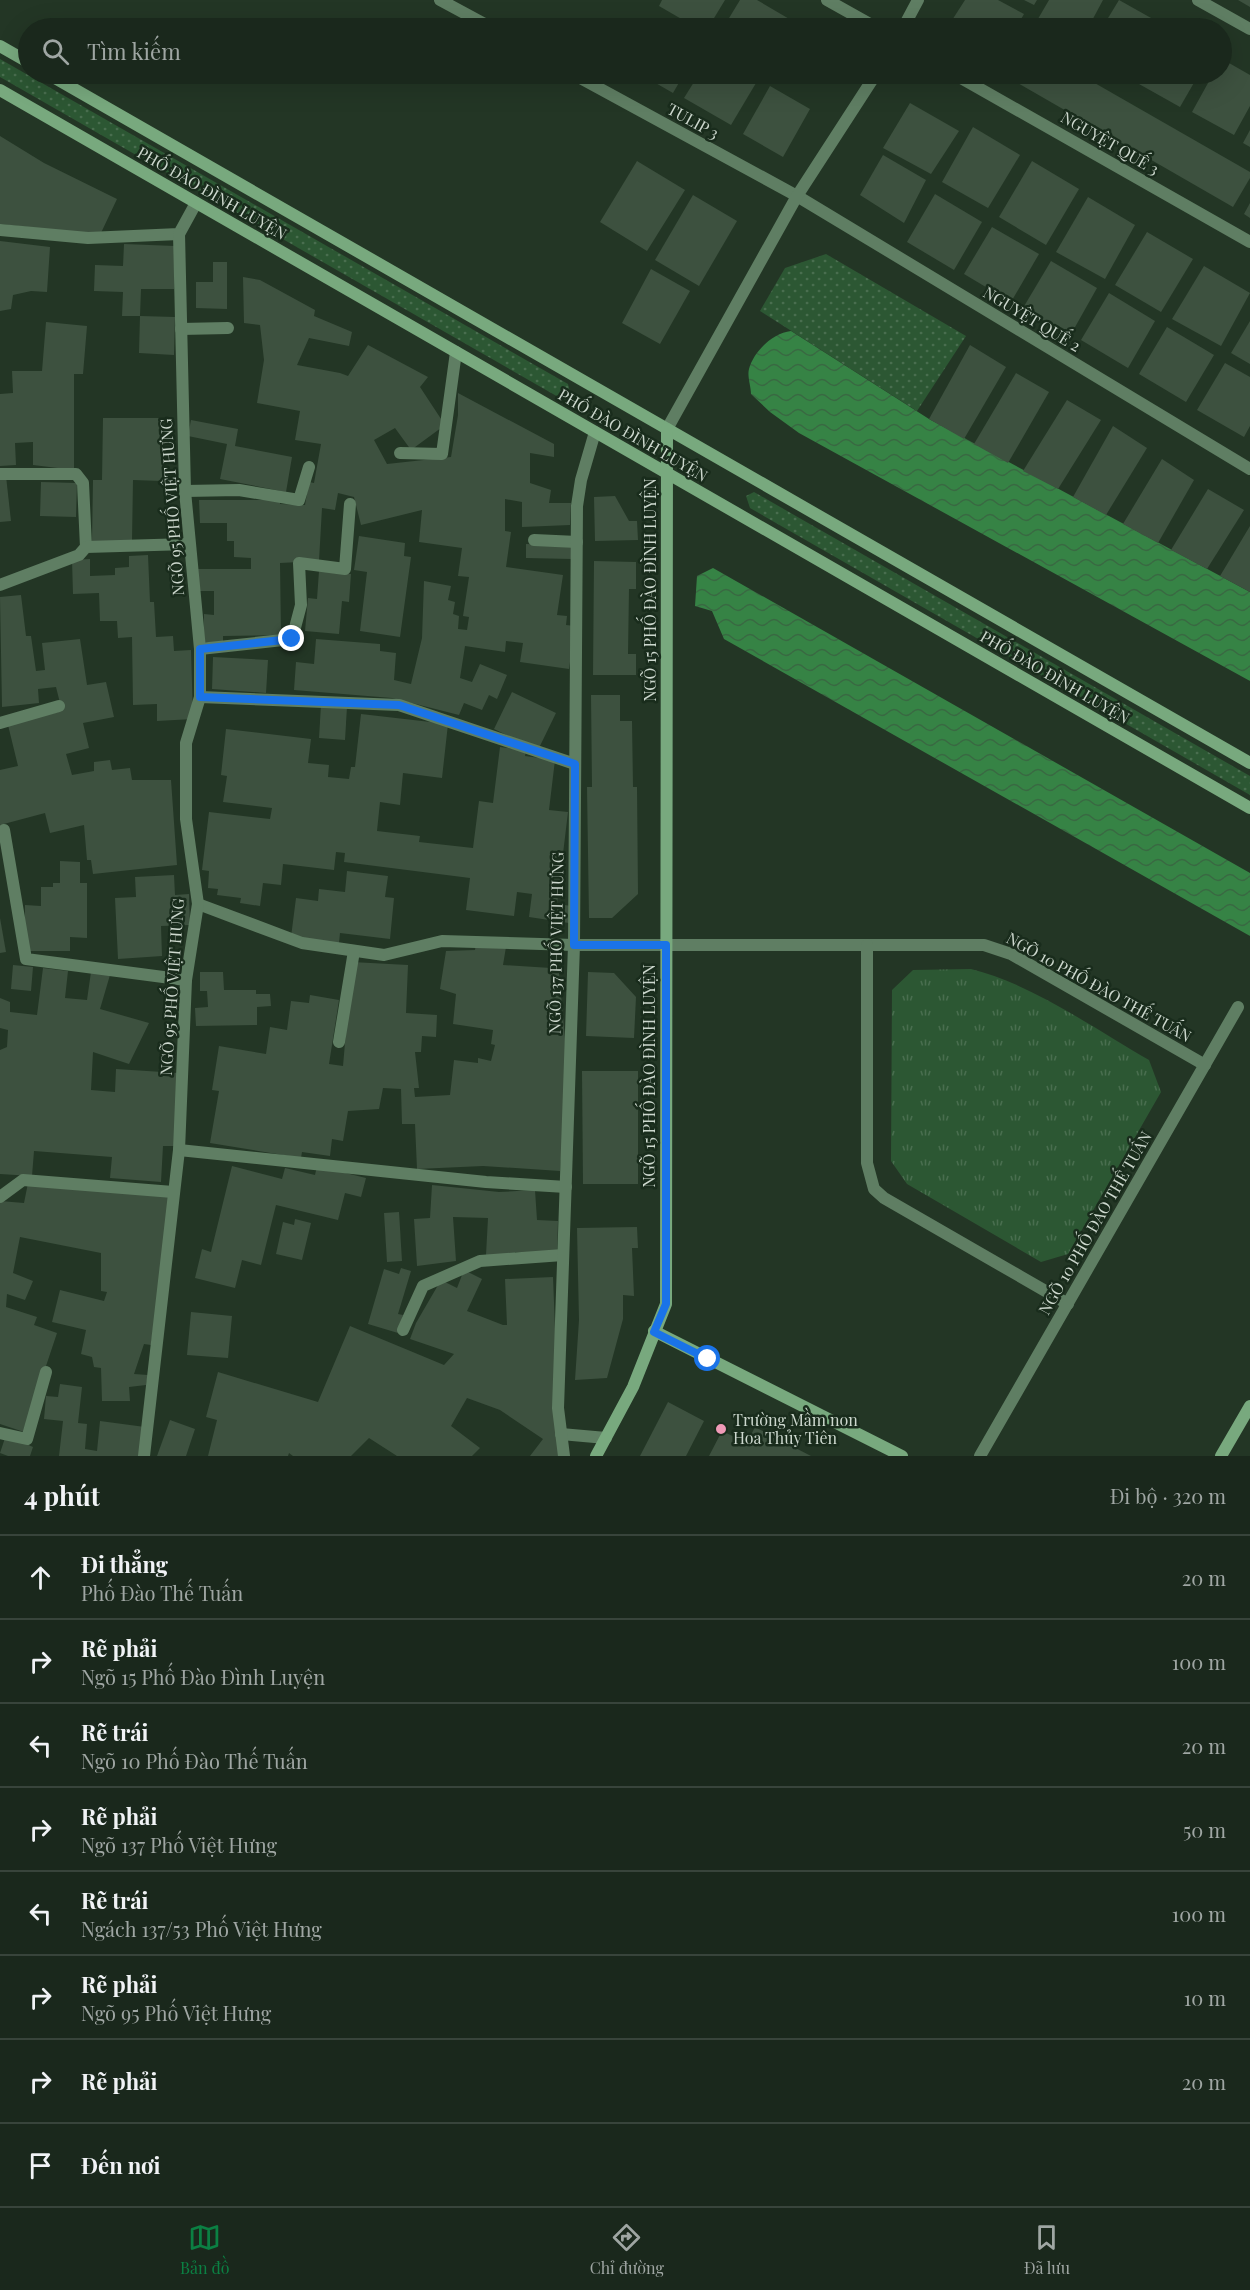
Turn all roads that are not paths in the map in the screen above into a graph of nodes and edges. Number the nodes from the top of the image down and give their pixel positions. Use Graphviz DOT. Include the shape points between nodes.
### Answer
graph roads {
  1 [pos="440,0"];
  2 [pos="827,0"];
  3 [pos="918,0"];
  4 [pos="1198,0"];
  5 [pos="473,18"];
  6 [pos="859,18"];
  7 [pos="908,18"];
  8 [pos="1230,18"];
  9 [pos="1232,19"];
  10 [pos="1250,29"];
  11 [pos="0,46"];
  12 [pos="18,56"];
  13 [pos="65,84"];
  14 [pos="591,84"];
  15 [pos="870,84"];
  16 [pos="972,84"];
  17 [pos="0,90"];
  18 [pos="797,196"];
  19 [pos="196,203"];
  20 [pos="0,230"];
  21 [pos="179,234"];
  22 [pos="1250,242"];
  23 [pos="228,328"];
  24 [pos="181,329"];
  25 [pos="456,352"];
  26 [pos="667,429"];
  27 [pos="595,432"];
  28 [pos="400,453"];
  29 [pos="309,467"];
  30 [pos="1250,469"];
  31 [pos="666,473"];
  32 [pos="0,474"];
  33 [pos="185,491"];
  34 [pos="350,504"];
  35 [pos="534,540"];
  36 [pos="577,542"];
  37 [pos="188,544"];
  38 [pos="86,547"];
  39 [pos="0,585"];
  40 [pos="200,649"];
  41 [pos="200,697"];
  42 [pos="59,706"];
  43 [pos="0,723"];
  44 [pos="1250,763"];
  45 [pos="575,764"];
  46 [pos="1250,808"];
  47 [pos="3,830"];
  48 [pos="198,904"];
  49 [pos="574,945"];
  50 [pos="666,945"];
  51 [pos="867,945"];
  52 [pos="354,951"];
  53 [pos="186,980"];
  54 [pos="1238,1007"];
  55 [pos="339,1042"];
  56 [pos="1205,1065"];
  57 [pos="179,1150"];
  58 [pos="566,1187"];
  59 [pos="173,1192"];
  60 [pos="0,1197"];
  61 [pos="563,1254"];
  62 [pos="1068,1304"];
  63 [pos="403,1330"];
  64 [pos="654,1332"];
  65 [pos="46,1372"];
  66 [pos="1250,1406"];
  67 [pos="0,1433"];
  68 [pos="561,1434"];
  69 [pos="606,1438"];
  70 [pos="144,1456"];
  71 [pos="564,1456"];
  72 [pos="596,1456"];
  73 [pos="902,1456"];
  74 [pos="980,1456"];
  75 [pos="1221,1456"];
  1 -- 5 [label="street"];
  2 -- 6 [label="street"];
  3 -- 7 [label="street"];
  4 -- 8 [label="street"];
  9 -- 10 [label="street"];
  11 -- 12 [label="main road"];
  13 -- 26 [label="main road, PHỐ ĐÀO ĐÌNH LUYỆN"];
  14 -- 18 [label="street, TULIP 3"];
  15 -- 18 [label="street"];
  16 -- 22 [label="street, NGUYỆT QUẾ 3"];
  17 -- 19 [label="main road, PHỐ ĐÀO ĐÌNH LUYỆN"];
  18 -- 26 [label="street"];
  18 -- 30 [label="street, NGUYỆT QUẾ 2"];
  19 -- 21 [label="street"];
  19 -- 25 [label="main road, PHỐ ĐÀO ĐÌNH LUYỆN"];
  20 -- 21 [label="street" via="88,238"];
  21 -- 24 [label="street, NGÕ 95 PHỐ VIỆT HƯNG"];
  23 -- 24 [label="street"];
  24 -- 33 [label="street, NGÕ 95 PHỐ VIỆT HƯNG"];
  25 -- 27 [label="main road, PHỐ ĐÀO ĐÌNH LUYỆN"];
  25 -- 28 [label="street" via="442,454"];
  26 -- 31 [label="main road, NGÕ 15 PHỐ ĐÀO ĐÌNH LUYỆN"];
  26 -- 44 [label="main road, PHỐ ĐÀO ĐÌNH LUYỆN"];
  27 -- 31 [label="main road, PHỐ ĐÀO ĐÌNH LUYỆN"];
  27 -- 36 [label="street, NGÕ 137 PHỐ VIỆT HƯNG" via="580,480"];
  29 -- 33 [label="street" via="299,500 238,490"];
  31 -- 46 [label="main road, PHỐ ĐÀO ĐÌNH LUYỆN"];
  31 -- 50 [label="main road, NGÕ 15 PHỐ ĐÀO ĐÌNH LUYỆN"];
  32 -- 38 [label="street" via="76,474 83,483"];
  33 -- 37 [label="street, NGÕ 95 PHỐ VIỆT HƯNG"];
  34 -- 40 [label="street" via="345,569 299,563 301,605 292,639"];
  35 -- 36 [label="street"];
  36 -- 45 [label="street, NGÕ 137 PHỐ VIỆT HƯNG"];
  37 -- 38 [label="street"];
  37 -- 40 [label="street, NGÕ 95 PHỐ VIỆT HƯNG"];
  38 -- 39 [label="street" via="79,555"];
  40 -- 41 [label="street, NGÕ 95 PHỐ VIỆT HƯNG"];
  41 -- 45 [label="street" via="399,705"];
  41 -- 48 [label="street, NGÕ 95 PHỐ VIỆT HƯNG" via="186,743 186,819"];
  42 -- 43 [label="street"];
  45 -- 49 [label="street, NGÕ 137 PHỐ VIỆT HƯNG"];
  47 -- 53 [label="street" via="26,959"];
  48 -- 52 [label="street, NGÕ 10 PHỐ ĐÀO THẾ TUẤN" via="302,943"];
  48 -- 53 [label="street, NGÕ 95 PHỐ VIỆT HƯNG"];
  49 -- 50 [label="street, NGÕ 10 PHỐ ĐÀO THẾ TUẤN"];
  49 -- 52 [label="street, NGÕ 10 PHỐ ĐÀO THẾ TUẤN" via="442,941 384,955"];
  49 -- 58 [label="street, NGÕ 137 PHỐ VIỆT HƯNG"];
  50 -- 51 [label="street, NGÕ 10 PHỐ ĐÀO THẾ TUẤN"];
  50 -- 64 [label="main road, NGÕ 15 PHỐ ĐÀO ĐÌNH LUYỆN" via="666,1304"];
  51 -- 56 [label="street, NGÕ 10 PHỐ ĐÀO THẾ TUẤN" via="970,944 996,948"];
  51 -- 62 [label="street, NGÕ 10 PHỐ ĐÀO THẾ TUẤN" via="867,1164 874,1189"];
  52 -- 55 [label="street"];
  53 -- 57 [label="street, NGÕ 95 PHỐ VIỆT HƯNG"];
  54 -- 56 [label="street, NGÕ 10 PHỐ ĐÀO THẾ TUẤN"];
  56 -- 62 [label="street, NGÕ 10 PHỐ ĐÀO THẾ TUẤN"];
  57 -- 58 [label="street"];
  57 -- 59 [label="street, NGÕ 95 PHỐ VIỆT HƯNG"];
  58 -- 61 [label="street, NGÕ 137 PHỐ VIỆT HƯNG"];
  59 -- 60 [label="street" via="23,1180"];
  59 -- 70 [label="street, NGÕ 95 PHỐ VIỆT HƯNG"];
  61 -- 63 [label="street" via="480,1261 423,1286"];
  61 -- 68 [label="street, NGÕ 137 PHỐ VIỆT HƯNG" via="558,1408"];
  62 -- 74 [label="street, NGÕ 10 PHỐ ĐÀO THẾ TUẤN"];
  64 -- 69 [label="main road, NGÕ 15 PHỐ ĐÀO ĐÌNH LUYỆN" via="633,1387"];
  64 -- 73 [label="main road"];
  65 -- 67 [label="street" via="27,1439"];
  66 -- 75 [label="main road"];
  68 -- 69 [label="street"];
  68 -- 71 [label="street, NGÕ 137 PHỐ VIỆT HƯNG"];
  69 -- 72 [label="main road, NGÕ 15 PHỐ ĐÀO ĐÌNH LUYỆN"];
}
